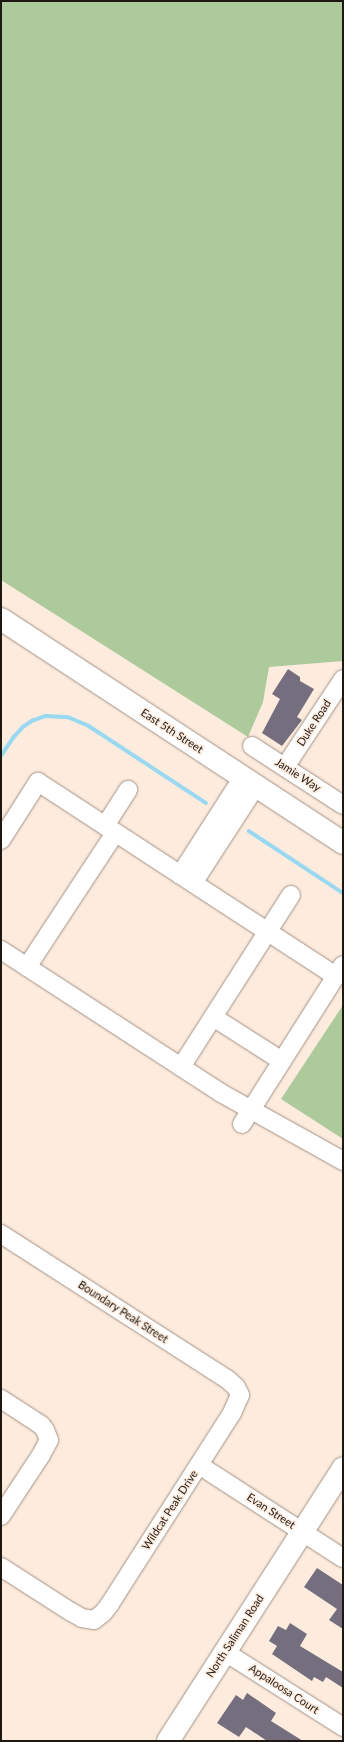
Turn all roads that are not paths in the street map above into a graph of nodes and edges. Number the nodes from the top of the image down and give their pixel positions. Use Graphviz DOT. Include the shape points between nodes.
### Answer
graph roads {
  1 [pos="1,620"];
  2 [pos="343,679"];
  3 [pos="252,746"];
  4 [pos="285,767"];
  5 [pos="250,782"];
  6 [pos="128,790"];
  7 [pos="343,805"];
  8 [pos="110,829"];
  9 [pos="1,840"];
  10 [pos="343,843"];
  11 [pos="187,879"];
  12 [pos="291,895"];
  13 [pos="268,932"];
  14 [pos="1,950"];
  15 [pos="27,967"];
  16 [pos="339,971"];
  17 [pos="213,1017"];
  18 [pos="282,1061"];
  19 [pos="181,1067"];
  20 [pos="251,1109"];
  21 [pos="242,1124"];
  22 [pos="343,1161"];
  23 [pos="1,1234"];
  24 [pos="240,1395"];
  25 [pos="1,1399"];
  26 [pos="198,1465"];
  27 [pos="343,1468"];
  28 [pos="1,1516"];
  29 [pos="302,1532"];
  30 [pos="343,1558"];
  31 [pos="1,1567"];
  32 [pos="225,1652"];
  33 [pos="343,1727"];
  34 [pos="168,1741"];
  1 -- 5 [label="main road, East 5th Street"];
  2 -- 4 [label="street, Duke Road"];
  3 -- 4 [label="street, Jamie Way"];
  4 -- 7 [label="street, Jamie Way"];
  5 -- 10 [label="main road, East 5th Street"];
  5 -- 11 [label="street"];
  6 -- 8 [label="street"];
  8 -- 9 [label="street" via="38,782"];
  8 -- 11 [label="street"];
  8 -- 15 [label="street"];
  11 -- 13 [label="street"];
  12 -- 13 [label="street"];
  13 -- 16 [label="street"];
  13 -- 17 [label="street"];
  14 -- 15 [label="street"];
  15 -- 19 [label="street"];
  16 -- 18 [label="street"];
  17 -- 18 [label="street"];
  17 -- 19 [label="street"];
  18 -- 20 [label="street"];
  19 -- 20 [label="street"];
  20 -- 21 [label="street"];
  20 -- 22 [label="street"];
  23 -- 24 [label="street, Boundary Peak Street" via="227,1379"];
  24 -- 26 [label="street, Wildcat Peak Drive" via="232,1413"];
  25 -- 28 [label="street" via="41,1425 48,1440"];
  26 -- 29 [label="street, Evan Street"];
  26 -- 31 [label="street, Wildcat Peak Drive" via="110,1604 94,1620 82,1618"];
  27 -- 29 [label="main road, North Saliman Road"];
  29 -- 30 [label="street, Evan Street"];
  29 -- 32 [label="main road, North Saliman Road"];
  32 -- 33 [label="street, Appaloosa Court"];
  32 -- 34 [label="main road, North Saliman Road"];
}
